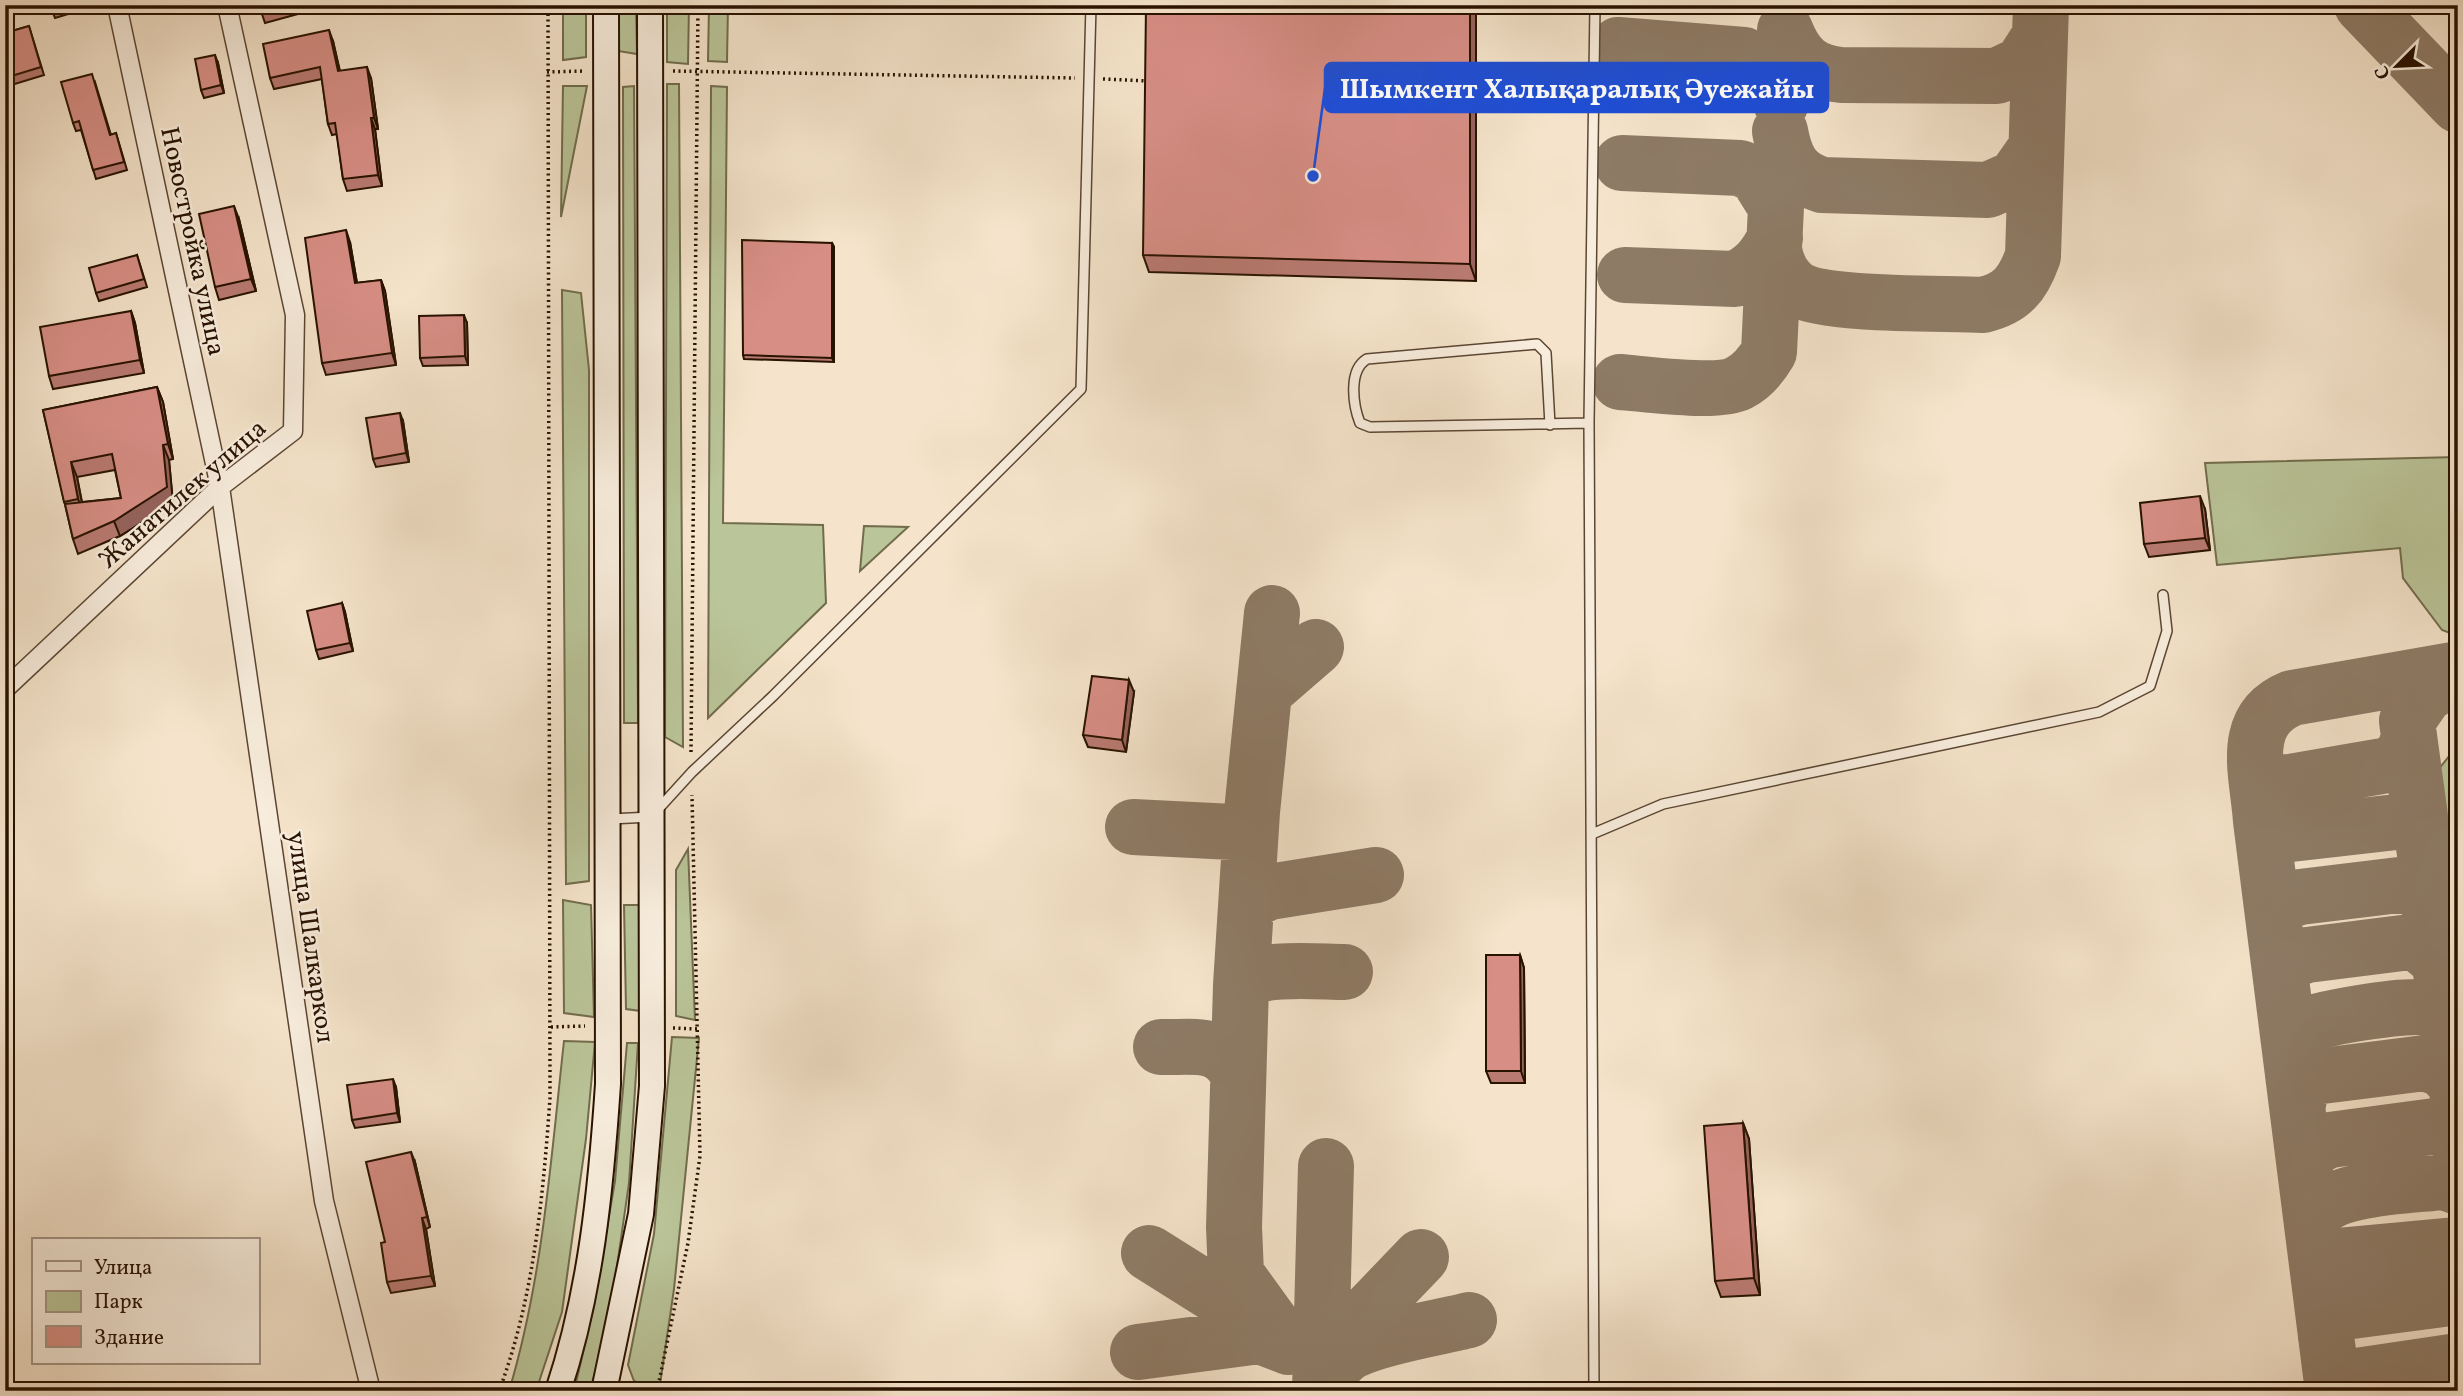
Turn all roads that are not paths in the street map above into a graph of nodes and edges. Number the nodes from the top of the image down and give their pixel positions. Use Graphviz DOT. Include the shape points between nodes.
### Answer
graph roads {
  1 [pos="117,5"];
  2 [pos="227,5"];
  3 [pos="606,5"];
  4 [pos="650,5"];
  5 [pos="1091,5"];
  6 [pos="1595,5"];
  7 [pos="1589,424"];
  8 [pos="1550,425"];
  9 [pos="220,487"];
  10 [pos="2163,595"];
  11 [pos="5,690"];
  12 [pos="651,817"];
  13 [pos="608,819"];
  14 [pos="1592,834"];
  15 [pos="371,1391"];
  16 [pos="558,1391"];
  17 [pos="604,1391"];
  18 [pos="1594,1391"];
  1 -- 9 [label="street, Новостройка улица"];
  2 -- 9 [label="street, Жанатилек улица" via="295,315 293,431"];
  3 -- 13 [label="street"];
  4 -- 12 [label="street"];
  5 -- 12 [label="lane" via="1082,388"];
  6 -- 7 [label="lane"];
  7 -- 8 [label="lane"];
  7 -- 14 [label="lane"];
  8 -- 8 [label="lane" via="1370,427 1360,423 1356,412 1355,372 1367,359 1537,344 1546,353"];
  9 -- 11 [label="street, Жанатилек улица"];
  9 -- 15 [label="street, улица Шалкаркол" via="324,1201"];
  10 -- 14 [label="lane" via="2166,631 2150,686 2099,712 1664,804"];
  12 -- 13 [label="lane"];
  12 -- 17 [label="street" via="652,1086 642,1201"];
  13 -- 16 [label="street" via="608,1084 599,1210"];
  14 -- 18 [label="lane"];
}
